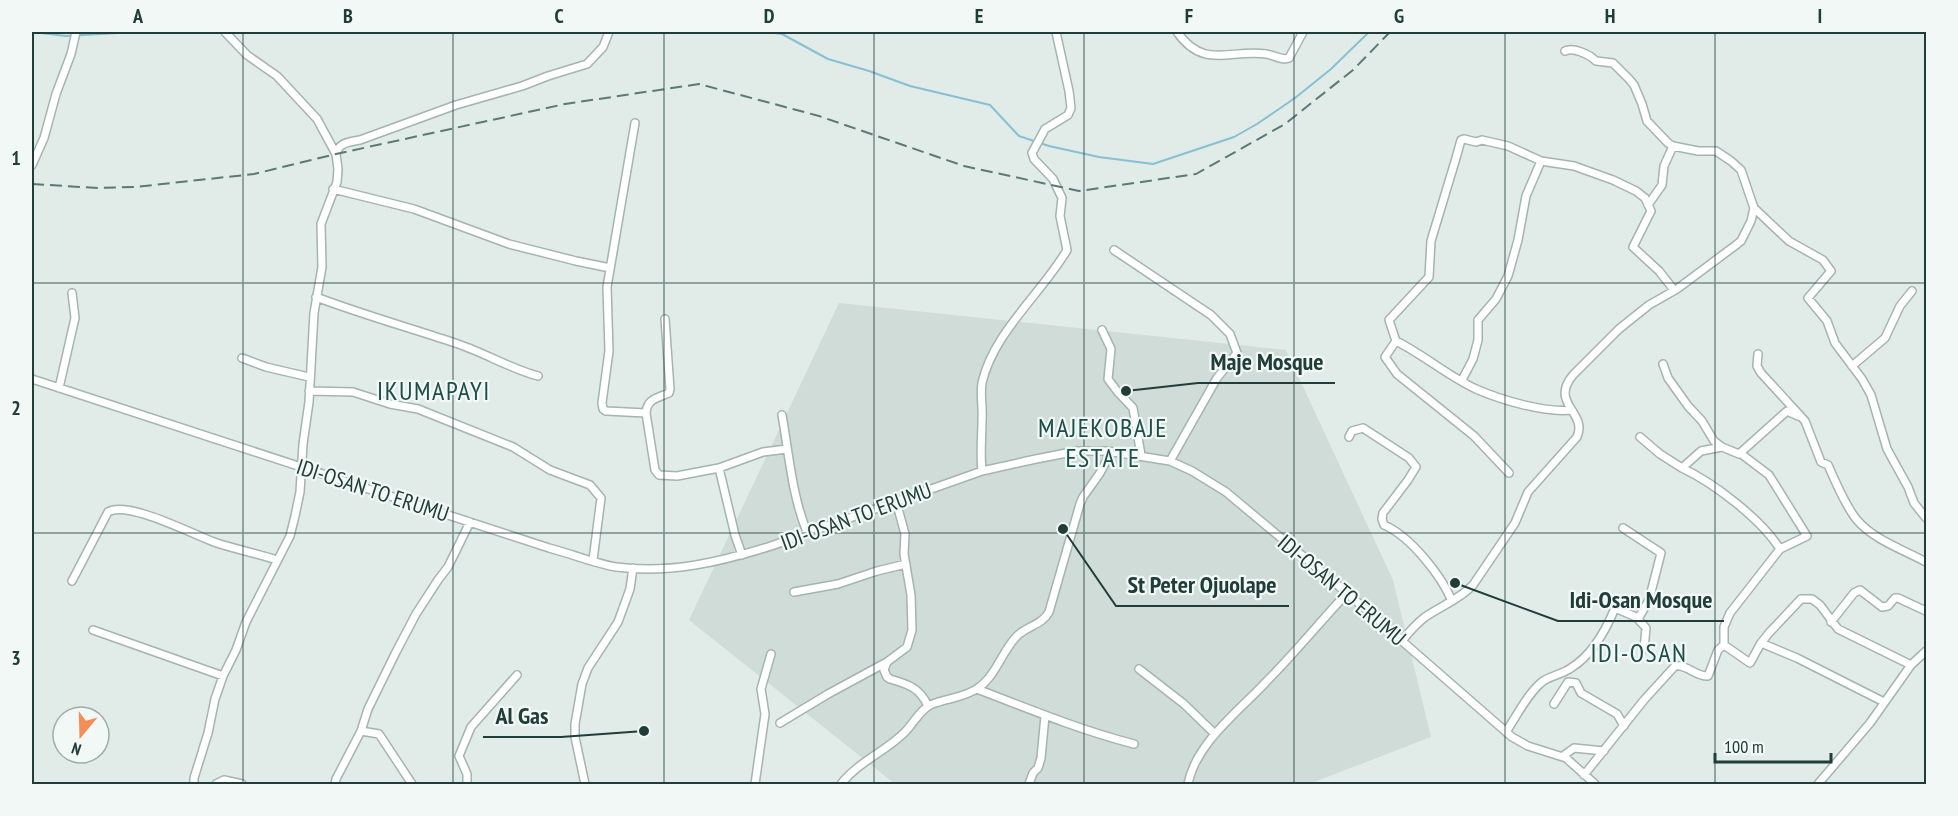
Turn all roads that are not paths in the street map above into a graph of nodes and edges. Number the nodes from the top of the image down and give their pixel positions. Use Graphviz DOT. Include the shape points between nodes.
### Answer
graph roads {
  1 [pos="76,32"];
  2 [pos="225,32"];
  3 [pos="609,32"];
  4 [pos="1056,32"];
  5 [pos="1177,32"];
  6 [pos="1303,32"];
  7 [pos="1564,51"];
  8 [pos="635,123"];
  9 [pos="1673,146"];
  10 [pos="336,154"];
  11 [pos="1541,161"];
  12 [pos="32,165"];
  13 [pos="333,189"];
  14 [pos="1648,205"];
  15 [pos="1754,208"];
  16 [pos="1760,216"];
  17 [pos="1751,220"];
  18 [pos="1114,250"];
  19 [pos="610,268"];
  20 [pos="1674,290"];
  21 [pos="1912,291"];
  22 [pos="72,293"];
  23 [pos="316,297"];
  24 [pos="665,320"];
  25 [pos="1102,330"];
  26 [pos="1396,341"];
  27 [pos="1758,354"];
  28 [pos="242,358"];
  29 [pos="1663,364"];
  30 [pos="1852,366"];
  31 [pos="538,376"];
  32 [pos="309,377"];
  33 [pos="32,379"];
  34 [pos="1462,380"];
  35 [pos="59,388"];
  36 [pos="309,391"];
  37 [pos="1571,410"];
  38 [pos="646,413"];
  39 [pos="782,415"];
  40 [pos="1805,421"];
  41 [pos="1349,436"];
  42 [pos="1640,437"];
  43 [pos="1722,447"];
  44 [pos="787,449"];
  45 [pos="1111,452"];
  46 [pos="1740,453"];
  47 [pos="1141,455"];
  48 [pos="1170,461"];
  49 [pos="301,466"];
  50 [pos="719,468"];
  51 [pos="1682,468"];
  52 [pos="982,471"];
  53 [pos="1509,473"];
  54 [pos="896,501"];
  55 [pos="1926,518"];
  56 [pos="470,522"];
  57 [pos="1623,528"];
  58 [pos="807,532"];
  59 [pos="1780,549"];
  60 [pos="742,555"];
  61 [pos="277,560"];
  62 [pos="592,560"];
  63 [pos="1926,562"];
  64 [pos="906,564"];
  65 [pos="633,568"];
  66 [pos="72,581"];
  67 [pos="794,592"];
  68 [pos="1347,592"];
  69 [pos="1452,601"];
  70 [pos="1926,611"];
  71 [pos="1638,619"];
  72 [pos="1831,622"];
  73 [pos="93,630"];
  74 [pos="1402,641"];
  75 [pos="1761,643"];
  76 [pos="1724,645"];
  77 [pos="1644,649"];
  78 [pos="1926,651"];
  79 [pos="771,654"];
  80 [pos="887,662"];
  81 [pos="1911,665"];
  82 [pos="1139,669"];
  83 [pos="517,675"];
  84 [pos="223,676"];
  85 [pos="976,689"];
  86 [pos="1884,702"];
  87 [pos="1554,704"];
  88 [pos="928,706"];
  89 [pos="1045,716"];
  90 [pos="780,723"];
  91 [pos="1624,726"];
  92 [pos="361,731"];
  93 [pos="1506,732"];
  94 [pos="1215,734"];
  95 [pos="1134,744"];
  96 [pos="1604,751"];
  97 [pos="1563,756"];
  98 [pos="1584,775"];
  99 [pos="194,784"];
  100 [pos="216,784"];
  101 [pos="242,784"];
  102 [pos="335,784"];
  103 [pos="412,784"];
  104 [pos="467,784"];
  105 [pos="585,784"];
  106 [pos="755,784"];
  107 [pos="841,784"];
  108 [pos="1029,784"];
  109 [pos="1188,784"];
  110 [pos="1595,784"];
  111 [pos="1818,784"];
  1 -- 12 [label="street"];
  2 -- 10 [label="street" via="247,55 290,88 317,119"];
  3 -- 10 [label="street" via="603,47 587,64 346,142"];
  4 -- 52 [label="street" via="1071,108 1068,115 1045,129 1032,153 1053,179 1062,198 1060,216 1067,250 992,354 981,395"];
  5 -- 6 [label="street" via="1185,43 1211,56 1267,54 1284,60"];
  7 -- 9 [label="street" via="1578,50 1596,61 1618,67 1634,85 1647,122"];
  8 -- 19 [label="street"];
  9 -- 14 [label="street" via="1664,166 1662,184"];
  9 -- 15 [label="street" via="1716,151 1731,161 1741,170"];
  10 -- 13 [label="street" via="338,169"];
  11 -- 14 [label="street" via="1574,166 1613,180 1636,191"];
  11 -- 26 [label="street" via="1508,146 1461,140 1431,241 1429,277 1389,320"];
  11 -- 34 [label="street" via="1526,196 1508,276 1496,299 1478,320 1473,359"];
  13 -- 19 [label="street" via="414,209 509,244"];
  13 -- 23 [label="street" via="321,224 322,267"];
  14 -- 20 [label="street" via="1651,212 1633,247"];
  15 -- 16 [label="street"];
  15 -- 17 [label="street"];
  16 -- 17 [label="street"];
  16 -- 30 [label="street" via="1789,241 1822,260 1831,271 1808,298 1827,321 1835,343"];
  17 -- 20 [label="street" via="1741,241"];
  18 -- 48 [label="street" via="1211,315 1230,334 1237,353 1217,378"];
  19 -- 38 [label="street" via="606,300 609,351 603,409"];
  20 -- 37 [label="street" via="1619,329 1573,375 1564,389"];
  21 -- 30 [label="street" via="1885,338"];
  22 -- 35 [label="street" via="75,318"];
  23 -- 31 [label="street" via="451,341"];
  23 -- 32 [label="street"];
  24 -- 38 [label="street" via="670,389 669,393 650,400"];
  25 -- 47 [label="street" via="1111,349 1108,379 1134,408"];
  26 -- 34 [label="street"];
  26 -- 53 [label="street" via="1385,357 1397,374 1474,436"];
  27 -- 40 [label="street" via="1761,373"];
  28 -- 32 [label="street"];
  29 -- 43 [label="street" via="1681,397"];
  30 -- 55 [label="street" via="1871,395 1887,449 1914,503"];
  32 -- 36 [label="street"];
  33 -- 35 [label="street, IDI-OSAN TO ERUMU"];
  34 -- 37 [label="street" via="1476,389 1534,407"];
  35 -- 49 [label="street, IDI-OSAN TO ERUMU"];
  36 -- 49 [label="street"];
  36 -- 62 [label="street" via="353,392 418,409 513,447 550,470 590,485 601,498"];
  37 -- 69 [label="street" via="1580,424 1577,437 1528,492 1515,523 1473,585"];
  38 -- 50 [label="street" via="659,475 677,476"];
  39 -- 44 [label="street"];
  40 -- 46 [label="street" via="1787,411"];
  40 -- 63 [label="street" via="1821,462 1828,465 1857,520 1876,536"];
  41 -- 69 [label="street" via="1363,428 1409,458 1416,467 1382,519 1384,525 1395,529 1413,546 1439,577"];
  42 -- 51 [label="street"];
  43 -- 46 [label="street"];
  43 -- 51 [label="street" via="1701,451"];
  44 -- 50 [label="street" via="763,452"];
  44 -- 58 [label="street"];
  45 -- 47 [label="street, IDI-OSAN TO ERUMU"];
  45 -- 52 [label="street, IDI-OSAN TO ERUMU" via="1077,451"];
  45 -- 85 [label="street" via="1080,504 1046,618 1018,636 985,683"];
  46 -- 59 [label="street" via="1768,475 1807,536"];
  47 -- 48 [label="street, IDI-OSAN TO ERUMU"];
  48 -- 68 [label="street, IDI-OSAN TO ERUMU" via="1226,492"];
  49 -- 56 [label="street, IDI-OSAN TO ERUMU"];
  49 -- 61 [label="street" via="296,516"];
  50 -- 60 [label="street"];
  51 -- 59 [label="street" via="1708,482 1746,512"];
  52 -- 54 [label="street, IDI-OSAN TO ERUMU"];
  54 -- 58 [label="street, IDI-OSAN TO ERUMU"];
  54 -- 64 [label="street"];
  56 -- 62 [label="street, IDI-OSAN TO ERUMU"];
  56 -- 92 [label="street" via="448,567 396,652"];
  57 -- 71 [label="street" via="1661,553 1649,600"];
  58 -- 60 [label="street, IDI-OSAN TO ERUMU"];
  59 -- 76 [label="street" via="1731,613 1724,627"];
  60 -- 65 [label="street, IDI-OSAN TO ERUMU" via="710,564"];
  61 -- 66 [label="street" via="213,542 142,513 113,508"];
  61 -- 84 [label="street"];
  62 -- 65 [label="street, IDI-OSAN TO ERUMU"];
  64 -- 67 [label="street"];
  64 -- 80 [label="street" via="911,595 910,641"];
  65 -- 105 [label="street" via="618,622 582,684 574,733"];
  68 -- 74 [label="street, IDI-OSAN TO ERUMU"];
  68 -- 94 [label="street"];
  69 -- 74 [label="street" via="1427,616"];
  70 -- 72 [label="street" via="1898,598 1882,607 1860,590"];
  71 -- 77 [label="street" via="1646,628"];
  71 -- 93 [label="street" via="1615,608 1592,649 1572,668 1541,682"];
  72 -- 75 [label="street" via="1820,605 1812,599 1801,599"];
  72 -- 81 [label="street" via="1852,638"];
  73 -- 84 [label="street"];
  74 -- 93 [label="street, IDI-OSAN TO ERUMU"];
  75 -- 76 [label="street" via="1750,663"];
  75 -- 86 [label="street"];
  76 -- 91 [label="street" via="1718,650 1708,676 1675,666"];
  78 -- 81 [label="street"];
  79 -- 106 [label="street" via="761,689 765,714"];
  80 -- 88 [label="street" via="887,677 915,687"];
  80 -- 90 [label="street"];
  81 -- 86 [label="street"];
  82 -- 94 [label="street"];
  83 -- 104 [label="street" via="471,727 459,756"];
  84 -- 99 [label="street"];
  85 -- 88 [label="street"];
  85 -- 89 [label="street"];
  86 -- 111 [label="street"];
  87 -- 91 [label="street" via="1569,682 1576,682 1581,693 1617,714"];
  88 -- 107 [label="street" via="904,733 857,766"];
  89 -- 95 [label="street"];
  89 -- 108 [label="street" via="1041,758"];
  91 -- 96 [label="street"];
  92 -- 102 [label="street"];
  92 -- 103 [label="street" via="379,734"];
  93 -- 97 [label="street, IDI-OSAN TO ERUMU" via="1528,746"];
  94 -- 109 [label="street" via="1192,770"];
  96 -- 97 [label="street" via="1574,748"];
  96 -- 98 [label="street"];
  97 -- 98 [label="street, IDI-OSAN TO ERUMU"];
  98 -- 110 [label="street, IDI-OSAN TO ERUMU"];
  100 -- 101 [label="street" via="224,780"];
}
